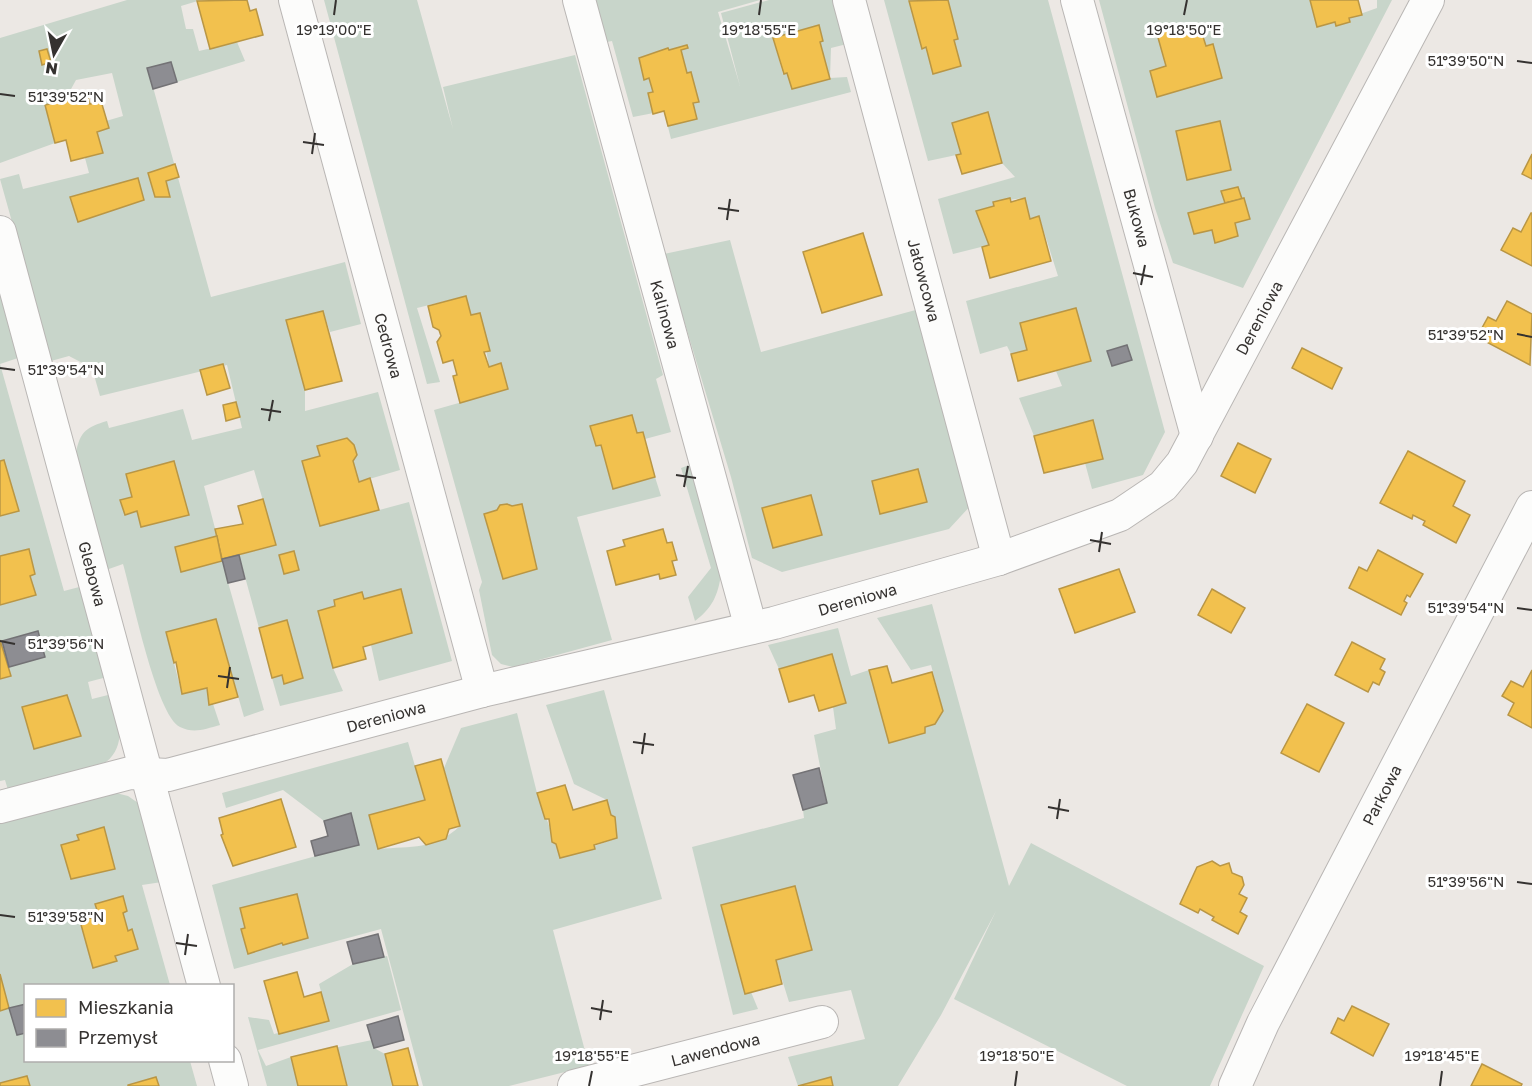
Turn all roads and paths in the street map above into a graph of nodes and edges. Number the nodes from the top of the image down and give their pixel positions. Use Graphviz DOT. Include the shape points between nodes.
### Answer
graph roads {
  1 [pos="295,0"];
  2 [pos="579,0"];
  3 [pos="849,0"];
  4 [pos="1077,0"];
  5 [pos="1428,0"];
  6 [pos="0,232"];
  7 [pos="1197,436"];
  8 [pos="1532,507"];
  9 [pos="999,559"];
  10 [pos="751,628"];
  11 [pos="482,691"];
  12 [pos="147,775"];
  13 [pos="0,807"];
  14 [pos="203,984"];
  15 [pos="822,1022"];
  16 [pos="226,1062"];
  17 [pos="232,1086"];
  18 [pos="574,1086"];
  19 [pos="1235,1086"];
  1 -- 11 [label="street, Cedrowa"];
  2 -- 10 [label="street, Kalinowa"];
  3 -- 9 [label="street, Jałowcowa"];
  4 -- 7 [label="street, Bukowa"];
  5 -- 7 [label="street, Dereniowa"];
  6 -- 12 [label="street, Glebowa"];
  7 -- 9 [label="street, Dereniowa" via="1182,463 1147,499 1120,515"];
  8 -- 19 [label="street, Parkowa" via="1267,1015"];
  9 -- 10 [label="street, Dereniowa"];
  10 -- 11 [label="street, Dereniowa"];
  11 -- 12 [label="street, Dereniowa" via="168,775"];
  12 -- 13 [label="street, Dereniowa" via="130,773"];
  12 -- 14 [label="street, Glebowa"];
  15 -- 18 [label="street, Lawendowa"];
  16 -- 17 [label="street"];
}
